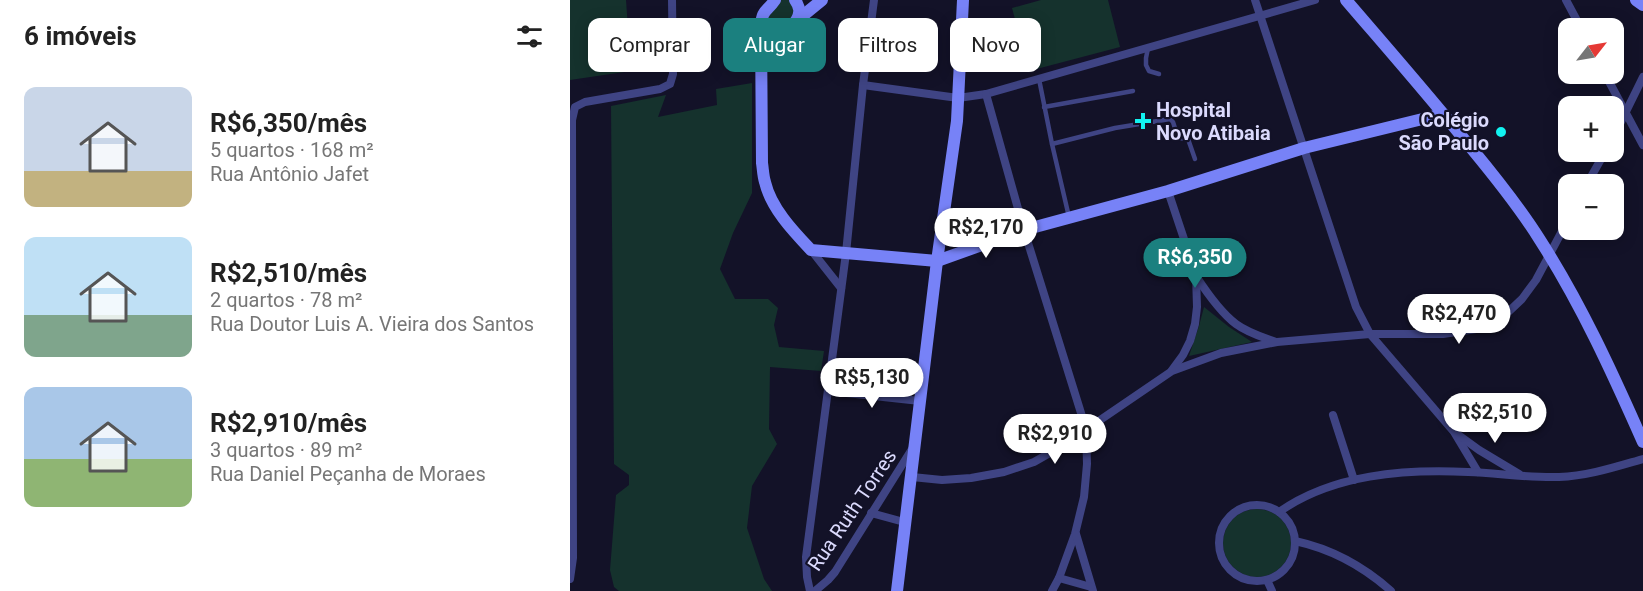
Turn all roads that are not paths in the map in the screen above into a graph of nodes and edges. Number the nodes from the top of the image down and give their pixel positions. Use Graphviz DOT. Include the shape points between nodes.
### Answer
graph roads {
  1 [pos="672,0"];
  2 [pos="775,0"];
  3 [pos="795,0"];
  4 [pos="800,0"];
  5 [pos="810,0"];
  6 [pos="822,0"];
  7 [pos="874,0"];
  8 [pos="963,0"];
  9 [pos="1255,0"];
  10 [pos="1315,0"];
  11 [pos="1346,0"];
  12 [pos="1566,0"];
  13 [pos="1636,0"];
  14 [pos="1643,5"];
  15 [pos="1261,16"];
  16 [pos="762,18"];
  17 [pos="797,18"];
  18 [pos="800,18"];
  19 [pos="1576,18"];
  20 [pos="1148,48"];
  21 [pos="761,72"];
  22 [pos="1159,74"];
  23 [pos="1643,77"];
  24 [pos="1039,79"];
  25 [pos="1611,84"];
  26 [pos="863,85"];
  27 [pos="1133,91"];
  28 [pos="986,94"];
  29 [pos="958,98"];
  30 [pos="1044,107"];
  31 [pos="1626,111"];
  32 [pos="1443,114"];
  33 [pos="1624,115"];
  34 [pos="1052,144"];
  35 [pos="1643,145"];
  36 [pos="1304,147"];
  37 [pos="1195,159"];
  38 [pos="1168,191"];
  39 [pos="1070,217"];
  40 [pos="1024,230"];
  41 [pos="1558,239"];
  42 [pos="811,250"];
  43 [pos="846,253"];
  44 [pos="1550,254"];
  45 [pos="937,261"];
  46 [pos="1196,275"];
  47 [pos="841,288"];
  48 [pos="1212,299"];
  49 [pos="1197,308"];
  50 [pos="1370,334"];
  51 [pos="1277,342"];
  52 [pos="1172,371"];
  53 [pos="828,391"];
  54 [pos="920,401"];
  55 [pos="1333,415"];
  56 [pos="1086,429"];
  57 [pos="1454,432"];
  58 [pos="1643,442"];
  59 [pos="914,446"];
  60 [pos="1643,459"];
  61 [pos="1478,472"];
  62 [pos="1523,476"];
  63 [pos="912,477"];
  64 [pos="1354,480"];
  65 [pos="1280,512"];
  66 [pos="871,513"];
  67 [pos="904,522"];
  68 [pos="1075,534"];
  69 [pos="1295,542"];
  70 [pos="1059,578"];
  71 [pos="570,579"];
  72 [pos="1267,580"];
  73 [pos="1092,589"];
  74 [pos="810,591"];
  75 [pos="815,591"];
  76 [pos="897,591"];
  77 [pos="1052,591"];
  78 [pos="1272,591"];
  79 [pos="1391,591"];
  1 -- 71 [label="street" via="670,84 585,102 575,107 572,120"];
  2 -- 16 [label="main road"];
  3 -- 17 [label="main road" via="800,11"];
  4 -- 5 [label="main road"];
  6 -- 18 [label="main road"];
  7 -- 26 [label="street"];
  8 -- 29 [label="main road"];
  9 -- 15 [label="street"];
  10 -- 15 [label="street"];
  11 -- 32 [label="main road"];
  12 -- 19 [label="street"];
  13 -- 14 [label="main road"];
  15 -- 20 [label="street"];
  15 -- 36 [label="street"];
  20 -- 22 [label="lane" via="1146,65 1149,71"];
  20 -- 24 [label="street"];
  21 -- 42 [label="main road" via="765,183 772,201"];
  23 -- 31 [label="street"];
  24 -- 28 [label="street"];
  24 -- 30 [label="lane"];
  25 -- 31 [label="street"];
  26 -- 29 [label="street"];
  26 -- 43 [label="street"];
  27 -- 30 [label="lane"];
  28 -- 29 [label="street"];
  28 -- 40 [label="street"];
  29 -- 45 [label="main road"];
  30 -- 34 [label="lane"];
  31 -- 33 [label="street"];
  31 -- 35 [label="street"];
  32 -- 36 [label="main road"];
  32 -- 44 [label="main road" via="1505,189"];
  34 -- 37 [label="lane" via="1170,119 1178,138 1188,139"];
  34 -- 39 [label="lane"];
  36 -- 38 [label="main road"];
  36 -- 50 [label="street" via="1356,307"];
  38 -- 39 [label="main road"];
  38 -- 46 [label="street"];
  39 -- 40 [label="main road"];
  40 -- 45 [label="main road"];
  40 -- 56 [label="street"];
  41 -- 44 [label="street"];
  42 -- 43 [label="main road"];
  42 -- 47 [label="street"];
  43 -- 45 [label="main road"];
  43 -- 47 [label="street"];
  44 -- 50 [label="street" via="1522,299 1491,324 1443,334"];
  44 -- 58 [label="main road" via="1596,338"];
  45 -- 54 [label="main road"];
  46 -- 48 [label="street"];
  46 -- 49 [label="street"];
  47 -- 53 [label="street"];
  48 -- 49 [label="street" via="1202,300"];
  48 -- 51 [label="street" via="1235,324"];
  49 -- 52 [label="street" via="1190,341"];
  50 -- 51 [label="street"];
  50 -- 57 [label="street"];
  51 -- 52 [label="street" via="1221,353"];
  52 -- 56 [label="street"];
  53 -- 54 [label="street"];
  53 -- 74 [label="street" via="807,557"];
  54 -- 59 [label="main road"];
  55 -- 64 [label="street"];
  56 -- 63 [label="street" via="1034,462 1004,472 942,480"];
  56 -- 68 [label="street" via="1084,497"];
  57 -- 61 [label="street"];
  57 -- 62 [label="street"];
  59 -- 63 [label="main road"];
  59 -- 66 [label="street, Rua Ruth Torres"];
  60 -- 62 [label="street" via="1596,473"];
  61 -- 62 [label="street"];
  61 -- 64 [label="street" via="1398,473"];
  63 -- 67 [label="main road"];
  64 -- 65 [label="street" via="1316,492"];
  65 -- 69 [label="street" via="1293,530"];
  65 -- 72 [label="street" via="1257,505 1244,507 1232,513 1219,535 1223,561 1231,571 1248,580"];
  66 -- 67 [label="street"];
  66 -- 75 [label="street, Rua Ruth Torres" via="835,572"];
  67 -- 76 [label="main road"];
  68 -- 70 [label="street"];
  68 -- 73 [label="street"];
  69 -- 72 [label="street" via="1288,566"];
  69 -- 79 [label="street" via="1316,546 1350,561"];
  70 -- 73 [label="street"];
  70 -- 77 [label="street"];
  72 -- 78 [label="street"];
}
